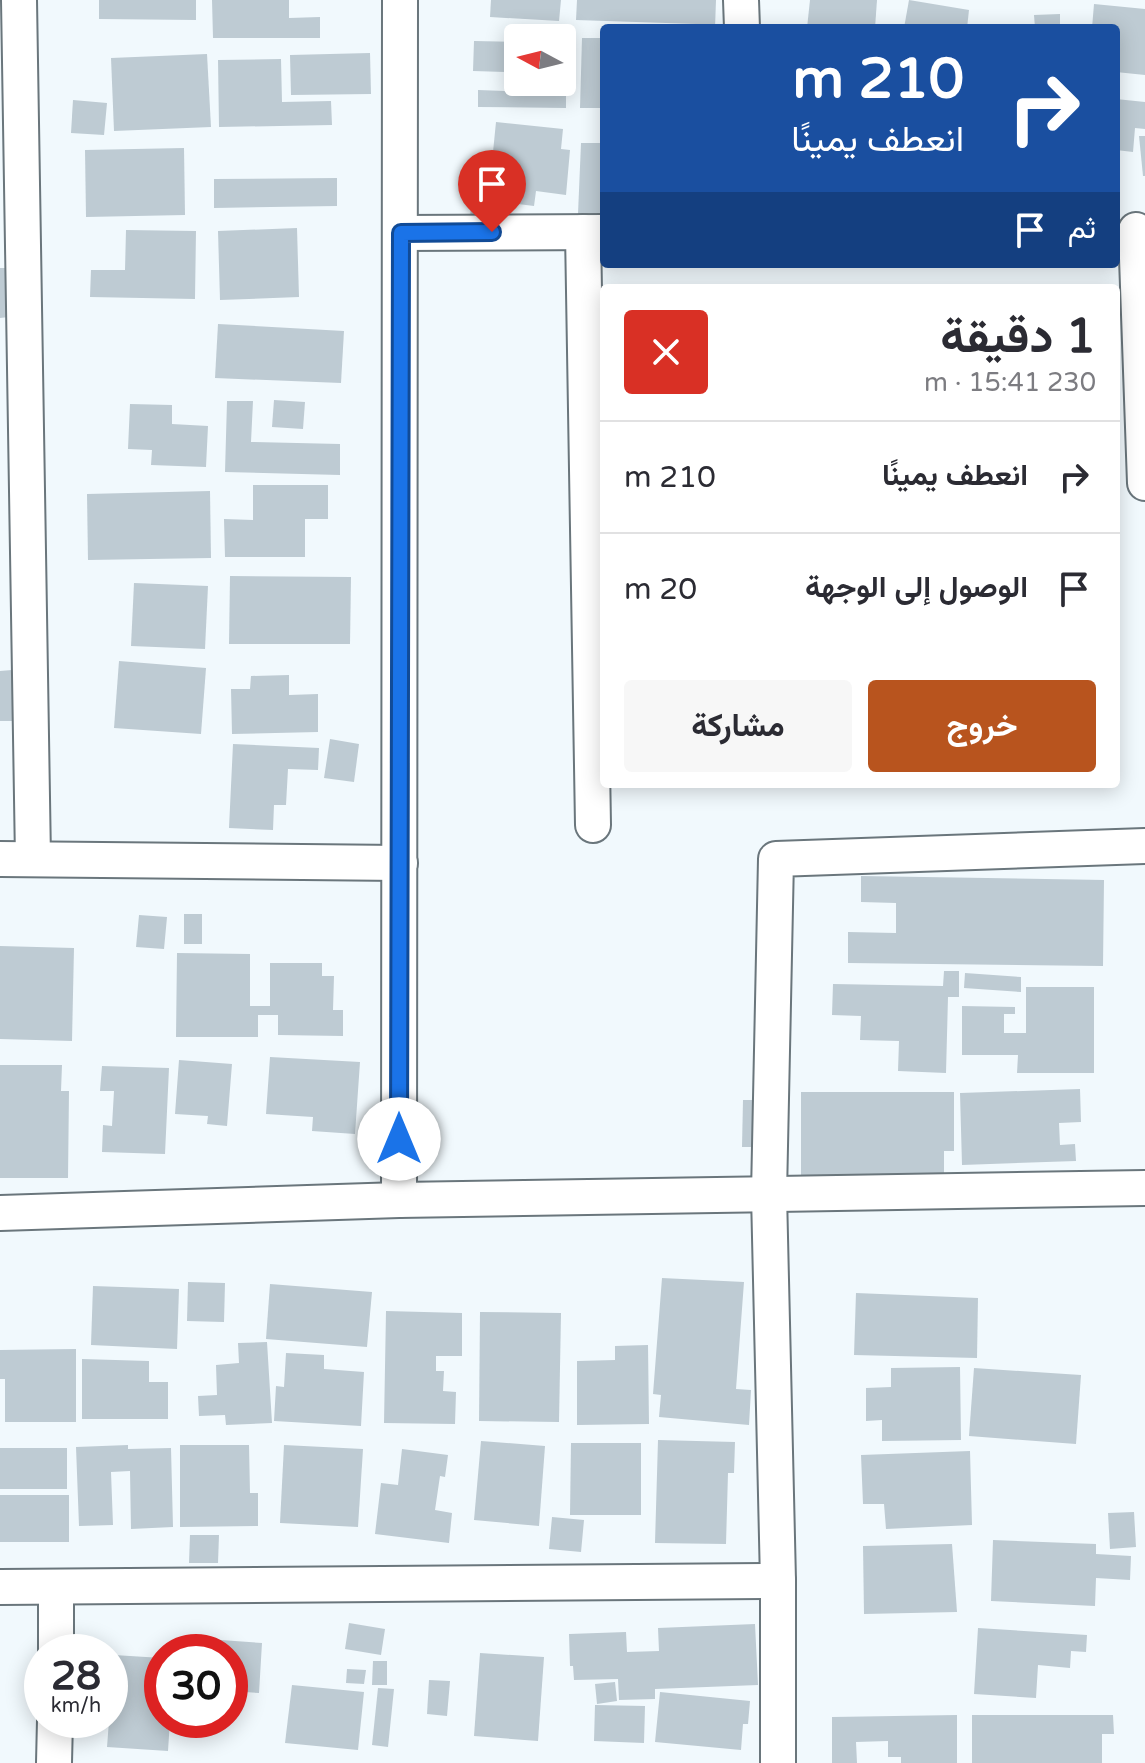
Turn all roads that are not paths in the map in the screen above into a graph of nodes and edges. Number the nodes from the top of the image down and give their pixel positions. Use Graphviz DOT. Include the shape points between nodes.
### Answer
graph roads {
  1 [pos="19,0"];
  2 [pos="400,0"];
  3 [pos="741,0"];
  4 [pos="742,24"];
  5 [pos="1132,230"];
  6 [pos="593,232"];
  7 [pos="401,233"];
  8 [pos="1145,483"];
  9 [pos="593,825"];
  10 [pos="1145,846"];
  11 [pos="16,859"];
  12 [pos="400,863"];
  13 [pos="1145,1188"];
  14 [pos="769,1194"];
  15 [pos="399,1200"];
  16 [pos="0,1213"];
  17 [pos="778,1581"];
  18 [pos="0,1587"];
  19 [pos="56,1588"];
  20 [pos="56,1634"];
  21 [pos="55,1738"];
  22 [pos="54,1763"];
  23 [pos="778,1763"];
  1 -- 11 [label="street"];
  2 -- 7 [label="street"];
  3 -- 4 [label="street"];
  5 -- 8 [label="street"];
  6 -- 7 [label="street"];
  6 -- 9 [label="street"];
  7 -- 12 [label="street"];
  10 -- 14 [label="street" via="776,859"];
  11 -- 12 [label="street"];
  12 -- 15 [label="street"];
  13 -- 14 [label="street"];
  14 -- 15 [label="street"];
  14 -- 17 [label="street"];
  15 -- 16 [label="street"];
  17 -- 19 [label="street"];
  17 -- 23 [label="street"];
  18 -- 19 [label="street"];
  19 -- 20 [label="street"];
  21 -- 22 [label="street"];
}
